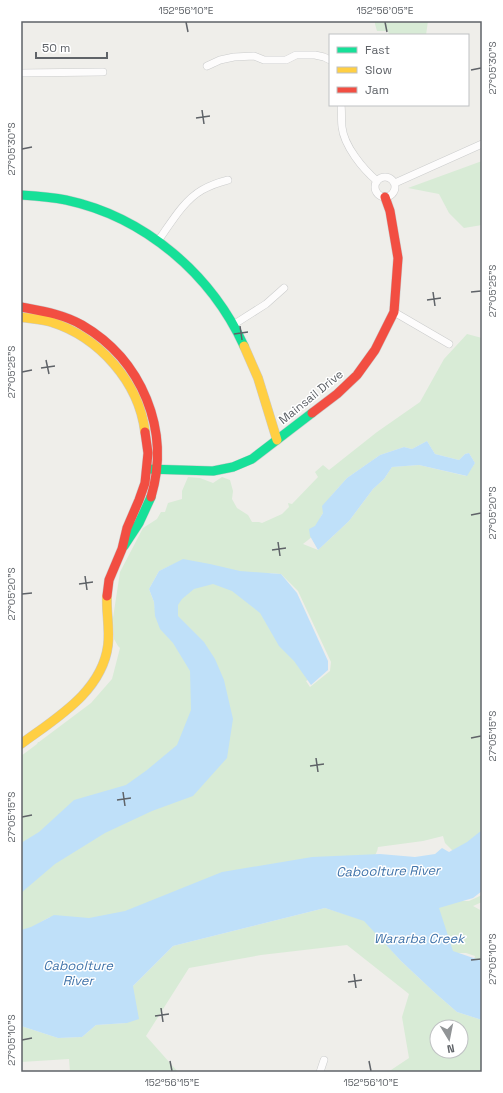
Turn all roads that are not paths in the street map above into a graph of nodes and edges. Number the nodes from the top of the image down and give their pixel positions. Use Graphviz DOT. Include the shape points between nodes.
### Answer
graph roads {
  1 [pos="329,60"];
  2 [pos="207,66"];
  3 [pos="103,72"];
  4 [pos="21,73"];
  5 [pos="341,106"];
  6 [pos="482,144"];
  7 [pos="228,180"];
  8 [pos="377,181"];
  9 [pos="395,183"];
  10 [pos="21,195"];
  11 [pos="385,197"];
  12 [pos="158,241"];
  13 [pos="284,288"];
  14 [pos="21,307"];
  15 [pos="394,312"];
  16 [pos="21,317"];
  17 [pos="233,325"];
  18 [pos="449,344"];
  19 [pos="277,440"];
  20 [pos="147,470"];
  21 [pos="157,470"];
  22 [pos="122,549"];
  23 [pos="21,744"];
  24 [pos="324,1060"];
  25 [pos="320,1072"];
  1 -- 2 [label="street" via="315,55 296,55 286,60 234,56"];
  3 -- 4 [label="street"];
  5 -- 8 [label="street" via="344,139 359,164"];
  6 -- 9 [label="street"];
  7 -- 12 [label="street" via="212,185 193,197"];
  8 -- 9 [label="street" via="385,176"];
  8 -- 11 [label="street" via="376,190"];
  9 -- 11 [label="street" via="394,192"];
  10 -- 12 [label="street" via="60,200 95,209 128,222"];
  11 -- 15 [label="street, Mainsail Drive" via="398,258"];
  12 -- 17 [label="street" via="188,265 212,293"];
  13 -- 17 [label="street" via="266,304"];
  14 -- 21 [label="street" via="62,315 102,338 121,356 145,392 153,415 158,449"];
  15 -- 18 [label="street"];
  15 -- 19 [label="street, Mainsail Drive" via="375,350 357,375 337,394"];
  16 -- 20 [label="street" via="33,317 50,322 83,336 121,371 139,404 148,448"];
  17 -- 19 [label="street" via="251,361"];
  19 -- 21 [label="street, Mainsail Drive" via="252,459 233,467 213,471"];
  20 -- 21 [label="street, Mainsail Drive"];
  20 -- 22 [label="street" via="145,484"];
  21 -- 22 [label="street" via="146,512"];
  22 -- 23 [label="street" via="108,587 108,647 100,673 82,697"];
  24 -- 25 [label="street"];
}
